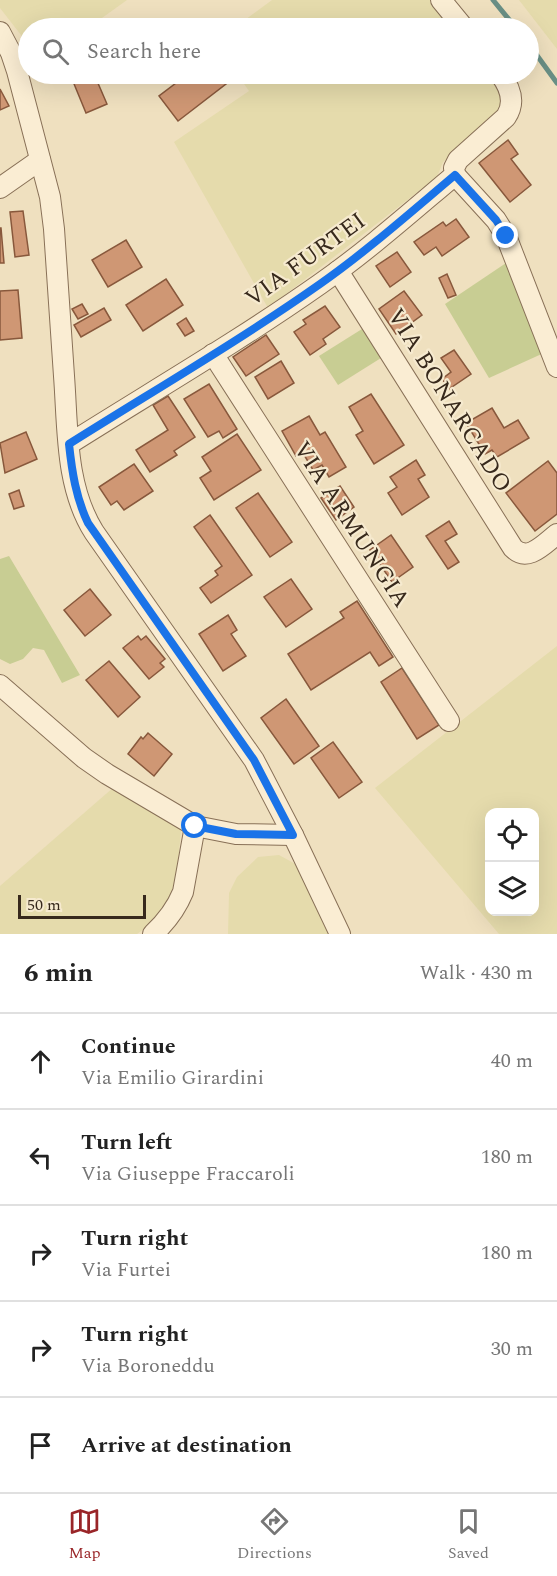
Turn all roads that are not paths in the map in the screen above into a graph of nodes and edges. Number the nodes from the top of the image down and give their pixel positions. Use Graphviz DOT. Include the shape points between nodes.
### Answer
graph roads {
  1 [pos="441,0"];
  2 [pos="456,18"];
  3 [pos="0,32"];
  4 [pos="18,75"];
  5 [pos="20,84"];
  6 [pos="507,84"];
  7 [pos="40,160"];
  8 [pos="455,175"];
  9 [pos="0,188"];
  10 [pos="338,271"];
  11 [pos="213,354"];
  12 [pos="557,368"];
  13 [pos="69,444"];
  14 [pos="557,534"];
  15 [pos="0,685"];
  16 [pos="449,721"];
  17 [pos="195,826"];
  18 [pos="293,835"];
  19 [pos="153,934"];
  20 [pos="340,934"];
  1 -- 2 [label="street"];
  3 -- 4 [label="street"];
  5 -- 7 [label="street"];
  6 -- 8 [label="street, VIA FURTEI" via="510,111 458,160"];
  7 -- 9 [label="street"];
  7 -- 13 [label="street" via="53,218"];
  8 -- 10 [label="street, VIA FURTEI"];
  8 -- 12 [label="street" via="506,236"];
  10 -- 11 [label="street, VIA FURTEI"];
  10 -- 14 [label="street, VIA BONARCADO" via="513,548 520,554 531,553"];
  11 -- 13 [label="street, VIA FURTEI"];
  11 -- 16 [label="street, VIA ARMUNGIA"];
  13 -- 18 [label="street" via="76,490 88,523 254,760"];
  15 -- 17 [label="street" via="106,774"];
  17 -- 18 [label="street" via="236,834"];
  17 -- 19 [label="street" via="180,901"];
  18 -- 20 [label="street"];
}
